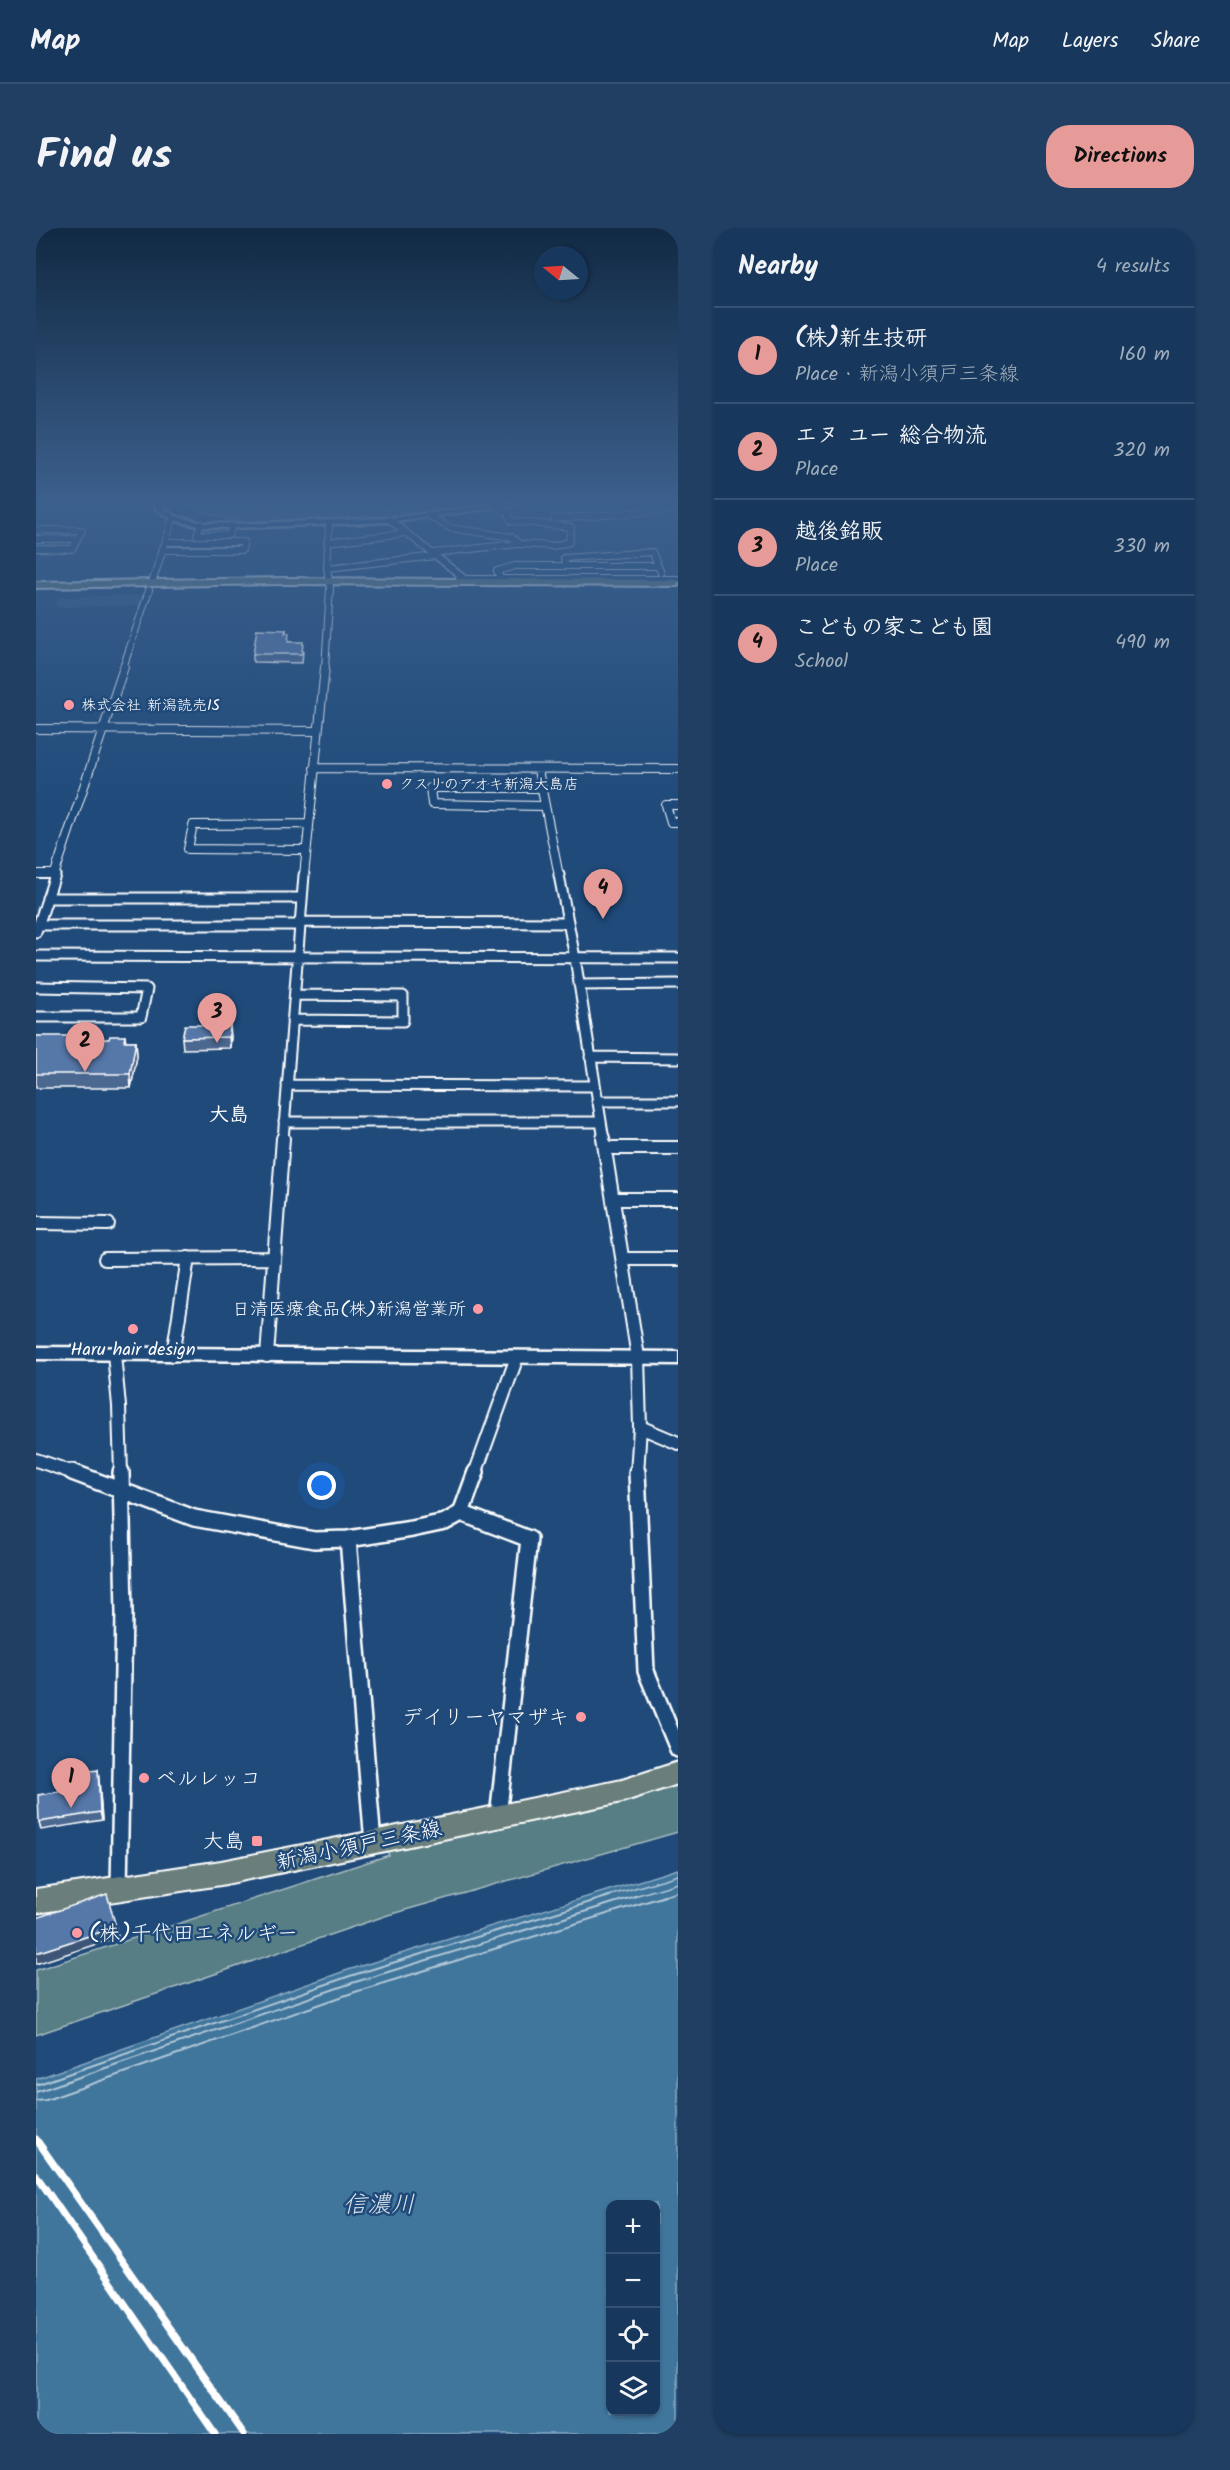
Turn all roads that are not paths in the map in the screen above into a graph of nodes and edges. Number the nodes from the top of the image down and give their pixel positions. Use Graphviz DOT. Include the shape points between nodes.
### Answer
graph roads {
  1 [pos="144,607"];
  2 [pos="328,607"];
  3 [pos="36,729"];
  4 [pos="103,730"];
  5 [pos="318,731"];
  6 [pos="314,768"];
  7 [pos="678,769"];
  8 [pos="538,770"];
  9 [pos="541,788"];
  10 [pos="678,805"];
  11 [pos="545,806"];
  12 [pos="678,822"];
  13 [pos="308,824"];
  14 [pos="306,850"];
  15 [pos="36,873"];
  16 [pos="56,874"];
  17 [pos="47,898"];
  18 [pos="301,898"];
  19 [pos="568,923"];
  20 [pos="299,924"];
  21 [pos="37,929"];
  22 [pos="36,956"];
  23 [pos="298,956"];
  24 [pos="575,958"];
  25 [pos="678,958"];
  26 [pos="678,984"];
  27 [pos="579,985"];
  28 [pos="36,987"];
  29 [pos="295,995"];
  30 [pos="36,1017"];
  31 [pos="292,1020"];
  32 [pos="590,1057"];
  33 [pos="678,1058"];
  34 [pos="287,1085"];
  35 [pos="595,1086"];
  36 [pos="597,1101"];
  37 [pos="678,1101"];
  38 [pos="284,1122"];
  39 [pos="601,1122"];
  40 [pos="606,1148"];
  41 [pos="678,1148"];
  42 [pos="615,1199"];
  43 [pos="678,1199"];
  44 [pos="36,1223"];
  45 [pos="108,1224"];
  46 [pos="188,1258"];
  47 [pos="274,1258"];
  48 [pos="623,1258"];
  49 [pos="105,1259"];
  50 [pos="678,1259"];
  51 [pos="36,1353"];
  52 [pos="114,1354"];
  53 [pos="173,1355"];
  54 [pos="267,1356"];
  55 [pos="517,1357"];
  56 [pos="638,1357"];
  57 [pos="678,1358"];
  58 [pos="640,1427"];
  59 [pos="678,1443"];
  60 [pos="36,1460"];
  61 [pos="120,1488"];
  62 [pos="461,1513"];
  63 [pos="348,1539"];
  64 [pos="678,1749"];
  65 [pos="678,1773"];
  66 [pos="498,1817"];
  67 [pos="372,1843"];
  68 [pos="119,1888"];
  69 [pos="36,1901"];
  1 -- 4 [label="street"];
  2 -- 5 [label="street"];
  3 -- 4 [label="street"];
  4 -- 5 [label="street"];
  4 -- 16 [label="street"];
  5 -- 6 [label="street"];
  6 -- 8 [label="street"];
  6 -- 13 [label="street"];
  7 -- 8 [label="street"];
  8 -- 9 [label="street"];
  9 -- 11 [label="street"];
  9 -- 11 [label="street" via="430,788 432,804"];
  10 -- 12 [label="street" via="666,805 671,822"];
  11 -- 19 [label="street"];
  13 -- 14 [label="street"];
  13 -- 14 [label="street" via="193,825 188,849"];
  14 -- 18 [label="street"];
  15 -- 16 [label="street"];
  16 -- 17 [label="street"];
  17 -- 18 [label="street"];
  17 -- 21 [label="street"];
  18 -- 20 [label="street"];
  19 -- 20 [label="street"];
  19 -- 24 [label="street"];
  20 -- 21 [label="street"];
  20 -- 23 [label="street"];
  22 -- 23 [label="street"];
  23 -- 24 [label="street"];
  23 -- 29 [label="street"];
  24 -- 25 [label="street"];
  24 -- 27 [label="street"];
  26 -- 27 [label="street"];
  27 -- 32 [label="street"];
  28 -- 30 [label="street" via="147,989 141,1017"];
  29 -- 31 [label="street"];
  29 -- 31 [label="street" via="403,996 403,1021"];
  31 -- 34 [label="street"];
  32 -- 33 [label="street"];
  32 -- 35 [label="street"];
  34 -- 35 [label="street"];
  34 -- 38 [label="street"];
  35 -- 36 [label="street"];
  36 -- 37 [label="street"];
  36 -- 39 [label="street"];
  38 -- 39 [label="street"];
  38 -- 47 [label="street"];
  39 -- 40 [label="street"];
  40 -- 41 [label="street"];
  40 -- 42 [label="street"];
  42 -- 43 [label="street"];
  42 -- 48 [label="street"];
  44 -- 45 [label="street"];
  46 -- 47 [label="street"];
  46 -- 49 [label="street"];
  46 -- 53 [label="street"];
  47 -- 54 [label="street"];
  48 -- 50 [label="street"];
  48 -- 56 [label="street"];
  51 -- 52 [label="street"];
  52 -- 53 [label="street"];
  52 -- 61 [label="street"];
  53 -- 54 [label="street"];
  54 -- 55 [label="street"];
  55 -- 56 [label="street"];
  55 -- 62 [label="street"];
  56 -- 57 [label="street"];
  56 -- 58 [label="street"];
  58 -- 59 [label="street"];
  58 -- 64 [label="street" via="637,1463 646,1671"];
  60 -- 61 [label="street"];
  61 -- 63 [label="street" via="194,1518 314,1540"];
  61 -- 68 [label="street" via="123,1621"];
  62 -- 63 [label="street" via="445,1522"];
  62 -- 66 [label="street" via="529,1539"];
  63 -- 67 [label="street"];
  65 -- 66 [label="main road, 新潟小須戸三条線" via="622,1791"];
  66 -- 67 [label="main road, 新潟小須戸三条線"];
  67 -- 68 [label="main road, 新潟小須戸三条線" via="221,1873"];
  68 -- 69 [label="main road, 新潟小須戸三条線"];
}
